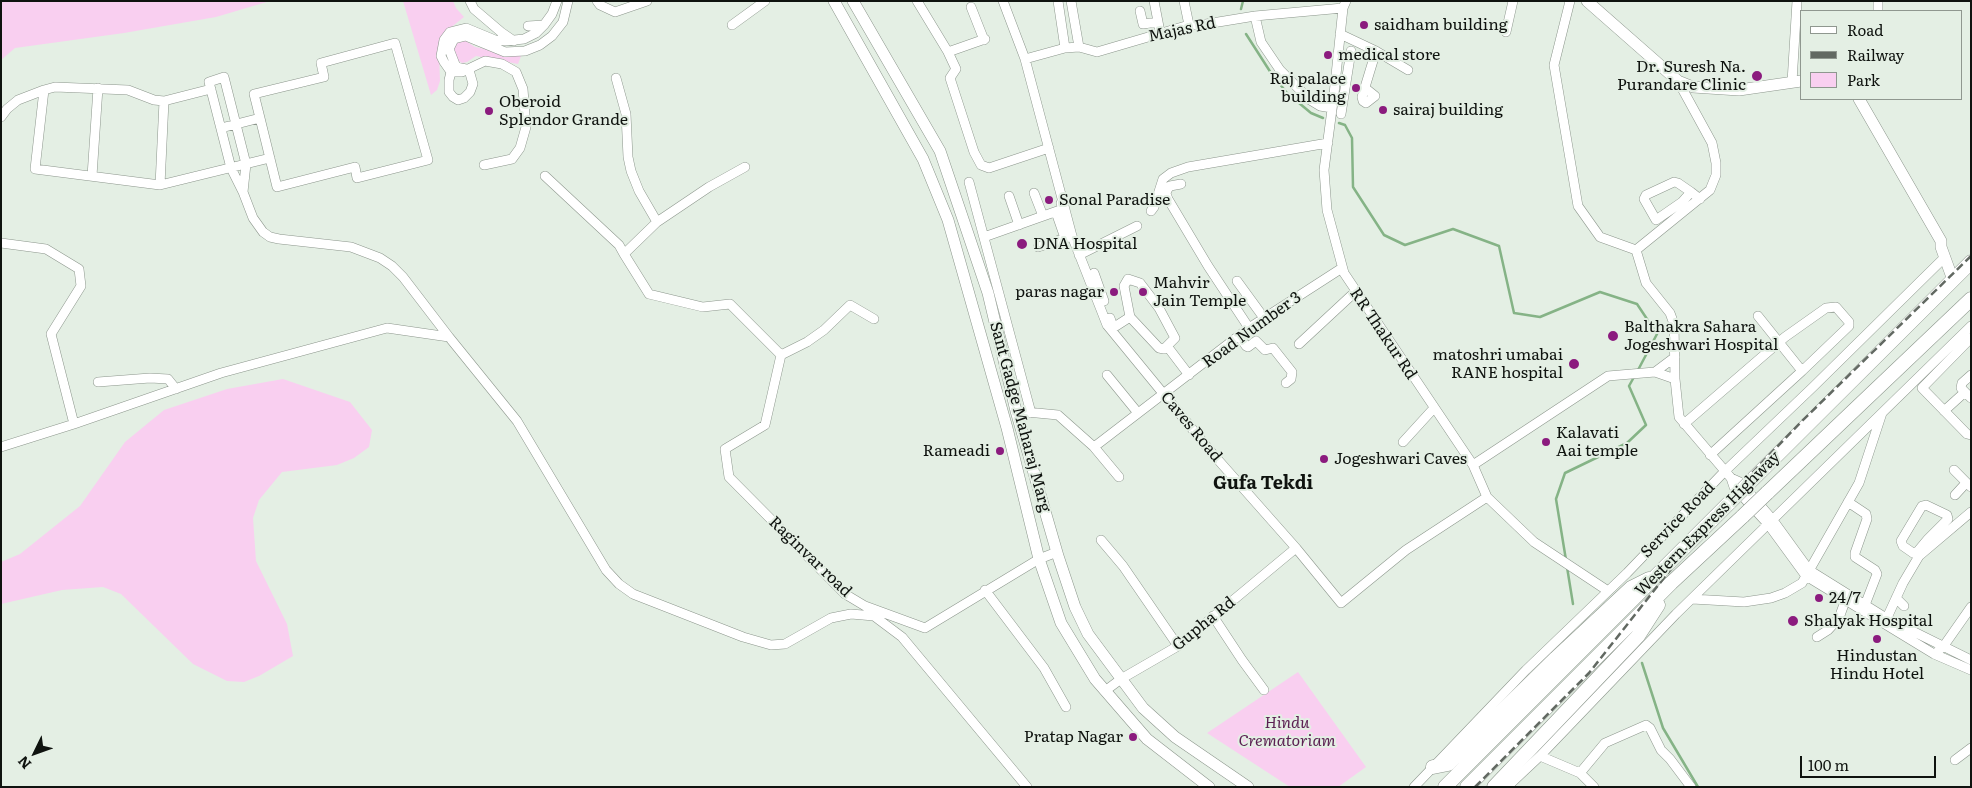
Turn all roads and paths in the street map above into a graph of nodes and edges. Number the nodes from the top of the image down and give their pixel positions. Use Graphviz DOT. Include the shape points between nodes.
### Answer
graph roads {
  1 [pos="470,1"];
  2 [pos="557,1"];
  3 [pos="568,1"];
  4 [pos="597,1"];
  5 [pos="647,1"];
  6 [pos="766,1"];
  7 [pos="834,1"];
  8 [pos="853,1"];
  9 [pos="917,1"];
  10 [pos="997,1"];
  11 [pos="1003,1"];
  12 [pos="1058,1"];
  13 [pos="1071,1"];
  14 [pos="1154,1"];
  15 [pos="1158,1"];
  16 [pos="1184,1"];
  17 [pos="1513,1"];
  18 [pos="1570,1"];
  19 [pos="1587,1"];
  20 [pos="1797,1"];
  21 [pos="1342,3"];
  22 [pos="971,7"];
  23 [pos="1140,11"];
  24 [pos="1255,16"];
  25 [pos="1158,22"];
  26 [pos="544,25"];
  27 [pos="732,25"];
  28 [pos="1189,25"];
  29 [pos="528,26"];
  30 [pos="1162,32"];
  31 [pos="1506,32"];
  32 [pos="536,33"];
  33 [pos="1340,34"];
  34 [pos="510,41"];
  35 [pos="544,42"];
  36 [pos="1079,47"];
  37 [pos="1065,48"];
  38 [pos="1351,51"];
  39 [pos="1376,51"];
  40 [pos="505,52"];
  41 [pos="948,52"];
  42 [pos="1025,59"];
  43 [pos="469,70"];
  44 [pos="1408,70"];
  45 [pos="451,72"];
  46 [pos="616,78"];
  47 [pos="1678,81"];
  48 [pos="1796,82"];
  49 [pos="1335,84"];
  50 [pos="1345,86"];
  51 [pos="98,88"];
  52 [pos="1365,88"];
  53 [pos="211,89"];
  54 [pos="44,90"];
  55 [pos="164,101"];
  56 [pos="1864,102"];
  57 [pos="1332,108"];
  58 [pos="1341,114"];
  59 [pos="1,117"];
  60 [pos="260,118"];
  61 [pos="236,124"];
  62 [pos="221,128"];
  63 [pos="1328,143"];
  64 [pos="1050,148"];
  65 [pos="270,158"];
  66 [pos="246,164"];
  67 [pos="484,166"];
  68 [pos="745,167"];
  69 [pos="231,168"];
  70 [pos="92,176"];
  71 [pos="545,176"];
  72 [pos="1053,181"];
  73 [pos="969,182"];
  74 [pos="1181,184"];
  75 [pos="160,185"];
  76 [pos="243,192"];
  77 [pos="1691,192"];
  78 [pos="1034,193"];
  79 [pos="1009,196"];
  80 [pos="1700,200"];
  81 [pos="1151,211"];
  82 [pos="1062,214"];
  83 [pos="1042,216"];
  84 [pos="1656,220"];
  85 [pos="657,222"];
  86 [pos="1023,225"];
  87 [pos="1137,226"];
  88 [pos="1662,229"];
  89 [pos="984,237"];
  90 [pos="1069,237"];
  91 [pos="1,243"];
  92 [pos="1038,247"];
  93 [pos="1636,250"];
  94 [pos="1943,252"];
  95 [pos="624,254"];
  96 [pos="1079,255"];
  97 [pos="1971,262"];
  98 [pos="1342,268"];
  99 [pos="1094,274"];
  100 [pos="1953,280"];
  101 [pos="1237,281"];
  102 [pos="1355,292"];
  103 [pos="1971,299"];
  104 [pos="1130,316"];
  105 [pos="1758,316"];
  106 [pos="1264,318"];
  107 [pos="874,319"];
  108 [pos="1971,326"];
  109 [pos="1249,328"];
  110 [pos="1239,336"];
  111 [pos="448,337"];
  112 [pos="1971,338"];
  113 [pos="1779,342"];
  114 [pos="1299,344"];
  115 [pos="1167,346"];
  116 [pos="781,355"];
  117 [pos="1675,357"];
  118 [pos="1802,371"];
  119 [pos="1655,372"];
  120 [pos="1107,375"];
  121 [pos="1189,375"];
  122 [pos="1971,375"];
  123 [pos="1675,379"];
  124 [pos="98,382"];
  125 [pos="1286,383"];
  126 [pos="176,389"];
  127 [pos="1163,394"];
  128 [pos="1968,395"];
  129 [pos="1434,408"];
  130 [pos="1016,411"];
  131 [pos="1944,411"];
  132 [pos="1031,412"];
  133 [pos="1882,412"];
  134 [pos="1138,413"];
  135 [pos="74,424"];
  136 [pos="1684,424"];
  137 [pos="1971,435"];
  138 [pos="1403,442"];
  139 [pos="1,447"];
  140 [pos="1094,447"];
  141 [pos="1710,455"];
  142 [pos="1473,465"];
  143 [pos="1954,470"];
  144 [pos="1728,474"];
  145 [pos="1119,477"];
  146 [pos="1969,485"];
  147 [pos="1955,495"];
  148 [pos="1487,497"];
  149 [pos="1848,502"];
  150 [pos="1971,512"];
  151 [pos="1770,521"];
  152 [pos="1101,540"];
  153 [pos="1930,542"];
  154 [pos="1296,548"];
  155 [pos="1057,552"];
  156 [pos="1039,559"];
  157 [pos="1661,572"];
  158 [pos="1807,573"];
  159 [pos="1671,583"];
  160 [pos="985,590"];
  161 [pos="1608,591"];
  162 [pos="1846,598"];
  163 [pos="1896,598"];
  164 [pos="1692,599"];
  165 [pos="1865,604"];
  166 [pos="1904,606"];
  167 [pos="1971,607"];
  168 [pos="1213,616"];
  169 [pos="1885,621"];
  170 [pos="1818,636"];
  171 [pos="1178,646"];
  172 [pos="1943,647"];
  173 [pos="1934,654"];
  174 [pos="1971,660"];
  175 [pos="1971,670"];
  176 [pos="1120,679"];
  177 [pos="1105,690"];
  178 [pos="1264,690"];
  179 [pos="1066,707"];
  180 [pos="1971,748"];
  181 [pos="1540,756"];
  182 [pos="1955,760"];
  183 [pos="1433,767"];
  184 [pos="1580,773"];
  185 [pos="1027,787"];
  186 [pos="1209,787"];
  187 [pos="1248,787"];
  188 [pos="1414,787"];
  189 [pos="1445,787"];
  190 [pos="1467,787"];
  191 [pos="1494,787"];
  192 [pos="1507,787"];
  193 [pos="1594,787"];
  194 [pos="1691,787"];
  1 -- 34 [label="street" via="474,9"];
  2 -- 26 [label="street"];
  3 -- 35 [label="street" via="563,22"];
  4 -- 5 [label="street" via="615,12"];
  6 -- 27 [label="street"];
  7 -- 156 [label="main road" via="923,159 948,220 1007,428"];
  8 -- 130 [label="main road, Sant Gadge Maharaj Marg" via="940,151 988,293"];
  9 -- 41 [label="street"];
  10 -- 42 [label="street" via="1017,49"];
  11 -- 42 [label="street"];
  12 -- 37 [label="street"];
  13 -- 36 [label="street"];
  14 -- 25 [label="street"];
  15 -- 30 [label="street"];
  16 -- 28 [label="street"];
  17 -- 31 [label="street"];
  18 -- 93 [label="street" via="1554,65 1578,206 1600,237"];
  19 -- 47 [label="main road"];
  20 -- 48 [label="street"];
  21 -- 24 [label="street, Majas Rd"];
  21 -- 33 [label="street, RR Thakur Rd"];
  22 -- 41 [label="street" via="984,40"];
  23 -- 25 [label="street" via="1143,24"];
  24 -- 28 [label="street, Majas Rd"];
  24 -- 57 [label="street" via="1261,42 1280,70 1310,100"];
  25 -- 30 [label="street"];
  26 -- 29 [label="street"];
  26 -- 32 [label="street"];
  28 -- 30 [label="street, Majas Rd"];
  30 -- 36 [label="street, Majas Rd" via="1097,52"];
  32 -- 34 [label="street"];
  32 -- 35 [label="street"];
  33 -- 39 [label="street"];
  33 -- 49 [label="street, RR Thakur Rd"];
  34 -- 40 [label="street"];
  34 -- 45 [label="street" via="485,37 466,28 450,32 444,40 441,56"];
  35 -- 40 [label="street" via="525,51"];
  36 -- 37 [label="street, Majas Rd"];
  37 -- 42 [label="street, Majas Rd"];
  38 -- 50 [label="street"];
  39 -- 44 [label="street"];
  39 -- 52 [label="street"];
  40 -- 43 [label="street" via="459,36 450,43 449,49 456,67"];
  41 -- 64 [label="street" via="956,68 950,78 981,165 989,168"];
  42 -- 64 [label="street, Caves Road"];
  43 -- 45 [label="street"];
  43 -- 45 [label="street" via="473,84 470,92 458,100 450,92"];
  43 -- 67 [label="street" via="485,61 502,64 516,72 524,94 526,128 520,148 512,159"];
  46 -- 85 [label="street" via="626,114 631,171"];
  47 -- 48 [label="main road" via="1693,87 1739,90"];
  47 -- 80 [label="street" via="1712,143 1714,153 1716,174 1710,190"];
  49 -- 50 [label="street"];
  49 -- 57 [label="street, RR Thakur Rd"];
  50 -- 58 [label="street"];
  51 -- 54 [label="street" via="55,87"];
  51 -- 55 [label="street" via="128,90"];
  51 -- 70 [label="street"];
  53 -- 55 [label="street"];
  53 -- 61 [label="street" via="210,82 224,77"];
  53 -- 62 [label="street"];
  54 -- 59 [label="street" via="18,100"];
  54 -- 70 [label="street" via="35,169"];
  55 -- 75 [label="street"];
  56 -- 94 [label="main road" via="1942,241"];
  57 -- 63 [label="street, RR Thakur Rd"];
  60 -- 61 [label="street"];
  60 -- 65 [label="street"];
  60 -- 65 [label="street" via="254,94 324,77 321,64 395,43 428,160 357,178 355,167 277,187"];
  61 -- 62 [label="street"];
  61 -- 66 [label="street"];
  62 -- 69 [label="street"];
  63 -- 81 [label="street" via="1188,166 1163,179"];
  63 -- 98 [label="street, RR Thakur Rd" via="1324,170 1327,210"];
  64 -- 82 [label="street, Caves Road"];
  65 -- 66 [label="street"];
  66 -- 69 [label="street"];
  66 -- 76 [label="street"];
  68 -- 85 [label="street"];
  69 -- 75 [label="street"];
  69 -- 76 [label="street"];
  70 -- 75 [label="street"];
  71 -- 95 [label="street" via="619,245"];
  72 -- 83 [label="street" via="1063,209"];
  73 -- 89 [label="street"];
  74 -- 109 [label="street" via="1170,186 1168,199"];
  76 -- 111 [label="street" via="257,226 270,237 351,247 392,266"];
  77 -- 80 [label="street"];
  77 -- 84 [label="street"];
  77 -- 84 [label="street" via="1674,182 1646,195 1644,201"];
  78 -- 83 [label="street"];
  79 -- 86 [label="street"];
  80 -- 88 [label="street"];
  82 -- 86 [label="street"];
  82 -- 90 [label="street, Caves Road"];
  83 -- 86 [label="street"];
  84 -- 88 [label="street"];
  85 -- 95 [label="street"];
  86 -- 89 [label="street"];
  87 -- 96 [label="street"];
  88 -- 93 [label="street"];
  89 -- 132 [label="street"];
  90 -- 92 [label="street"];
  90 -- 96 [label="street, Caves Road"];
  91 -- 135 [label="street" via="46,249 79,269 81,286 51,334"];
  93 -- 117 [label="street" via="1646,283 1670,313 1674,324"];
  94 -- 100 [label="main road"];
  94 -- 144 [label="street, Service Road"];
  95 -- 116 [label="street" via="649,294 703,307 730,304"];
  96 -- 127 [label="street, Caves Road" via="1107,325"];
  97 -- 100 [label="highway, Western Express Highway"];
  98 -- 102 [label="street, RR Thakur Rd"];
  98 -- 106 [label="street, Road Number 3"];
  99 -- 104 [label="street" via="1112,324 1117,326"];
  100 -- 157 [label="highway, Western Express Highway, bridge"];
  101 -- 106 [label="street"];
  102 -- 114 [label="street"];
  102 -- 129 [label="street, RR Thakur Rd"];
  103 -- 159 [label="highway, Western Express Highway, bridge"];
  104 -- 115 [label="street" via="1159,348"];
  104 -- 115 [label="street" via="1124,286 1128,279 1140,283 1159,308 1175,338"];
  105 -- 113 [label="street"];
  106 -- 109 [label="street, Road Number 3"];
  107 -- 116 [label="street" via="850,305 813,338"];
  108 -- 133 [label="street"];
  109 -- 110 [label="street, Road Number 3"];
  110 -- 121 [label="street, Road Number 3"];
  110 -- 125 [label="street" via="1248,347 1256,341 1265,350 1273,348 1292,372"];
  111 -- 126 [label="street" via="387,328 221,373"];
  111 -- 185 [label="street" via="517,421 606,570 619,584 633,594 771,645 785,644 831,618 851,614 874,616 902,637"];
  112 -- 131 [label="street" via="1922,388"];
  113 -- 118 [label="street"];
  113 -- 118 [label="street" via="1831,306 1850,322"];
  113 -- 136 [label="street"];
  115 -- 121 [label="street"];
  116 -- 160 [label="street, Raginvar road" via="765,426 725,449 729,477 827,578 865,606 925,628"];
  117 -- 119 [label="street"];
  117 -- 123 [label="street"];
  118 -- 141 [label="street"];
  119 -- 123 [label="street"];
  119 -- 142 [label="street" via="1608,376"];
  120 -- 134 [label="street"];
  121 -- 127 [label="street, Road Number 3"];
  122 -- 128 [label="street" via="1961,388"];
  123 -- 136 [label="street" via="1679,417"];
  124 -- 126 [label="street" via="150,378 168,380"];
  126 -- 135 [label="street"];
  127 -- 134 [label="street, Road Number 3"];
  127 -- 154 [label="street, Caves Road"];
  128 -- 131 [label="street"];
  129 -- 138 [label="street"];
  129 -- 142 [label="street, RR Thakur Rd"];
  130 -- 132 [label="street"];
  130 -- 155 [label="main road, Sant Gadge Maharaj Marg"];
  131 -- 137 [label="street"];
  132 -- 140 [label="street" via="1058,415"];
  133 -- 149 [label="street" via="1859,483"];
  133 -- 151 [label="street"];
  134 -- 140 [label="street, Road Number 3"];
  135 -- 139 [label="street"];
  136 -- 141 [label="street"];
  140 -- 145 [label="street"];
  141 -- 144 [label="street"];
  142 -- 148 [label="street, RR Thakur Rd"];
  143 -- 146 [label="street"];
  144 -- 151 [label="street" via="1734,487"];
  144 -- 161 [label="street, Service Road"];
  146 -- 147 [label="street"];
  148 -- 154 [label="street, Caves Road" via="1406,550 1341,603"];
  148 -- 161 [label="street, RR Thakur Rd" via="1534,542"];
  149 -- 158 [label="street"];
  149 -- 165 [label="street" via="1866,514 1868,519 1855,553 1855,557 1877,574"];
  150 -- 153 [label="street"];
  151 -- 158 [label="street"];
  151 -- 164 [label="street"];
  152 -- 171 [label="street" via="1123,566"];
  153 -- 153 [label="street" via="1913,554 1901,541 1922,506 1926,505 1947,515 1948,519"];
  153 -- 163 [label="street"];
  154 -- 168 [label="street, Gupha Rd"];
  155 -- 156 [label="street, Raginvar road"];
  155 -- 176 [label="main road, Sant Gadge Maharaj Marg" via="1075,607 1088,634"];
  156 -- 160 [label="street, Raginvar road"];
  156 -- 177 [label="main road" via="1061,623 1094,679"];
  157 -- 183 [label="highway" via="1632,588 1448,764"];
  157 -- 189 [label="highway, Western Express Highway"];
  158 -- 162 [label="street"];
  158 -- 164 [label="street" via="1802,583 1771,598 1744,602"];
  159 -- 190 [label="highway, Western Express Highway"];
  159 -- 191 [label="highway" via="1638,636"];
  160 -- 179 [label="street" via="1044,668"];
  161 -- 183 [label="street, Service Road"];
  162 -- 165 [label="street"];
  162 -- 169 [label="street"];
  162 -- 170 [label="street" via="1839,618"];
  163 -- 166 [label="street"];
  163 -- 169 [label="street"];
  164 -- 181 [label="street"];
  165 -- 169 [label="street"];
  167 -- 172 [label="street"];
  168 -- 171 [label="street, Gupha Rd"];
  168 -- 178 [label="street"];
  169 -- 172 [label="street"];
  169 -- 173 [label="street"];
  171 -- 176 [label="street, Gupha Rd"];
  172 -- 173 [label="street"];
  172 -- 174 [label="street"];
  173 -- 175 [label="street"];
  176 -- 177 [label="street, Gupha Rd"];
  176 -- 187 [label="main road, Sant Gadge Maharaj Marg" via="1143,708 1175,737"];
  177 -- 186 [label="main road" via="1147,739"];
  180 -- 182 [label="street"];
  181 -- 184 [label="street"];
  181 -- 192 [label="street"];
  183 -- 188 [label="street, Service Road"];
  184 -- 193 [label="street"];
  184 -- 194 [label="street" via="1605,743 1646,725 1661,750"];
}
